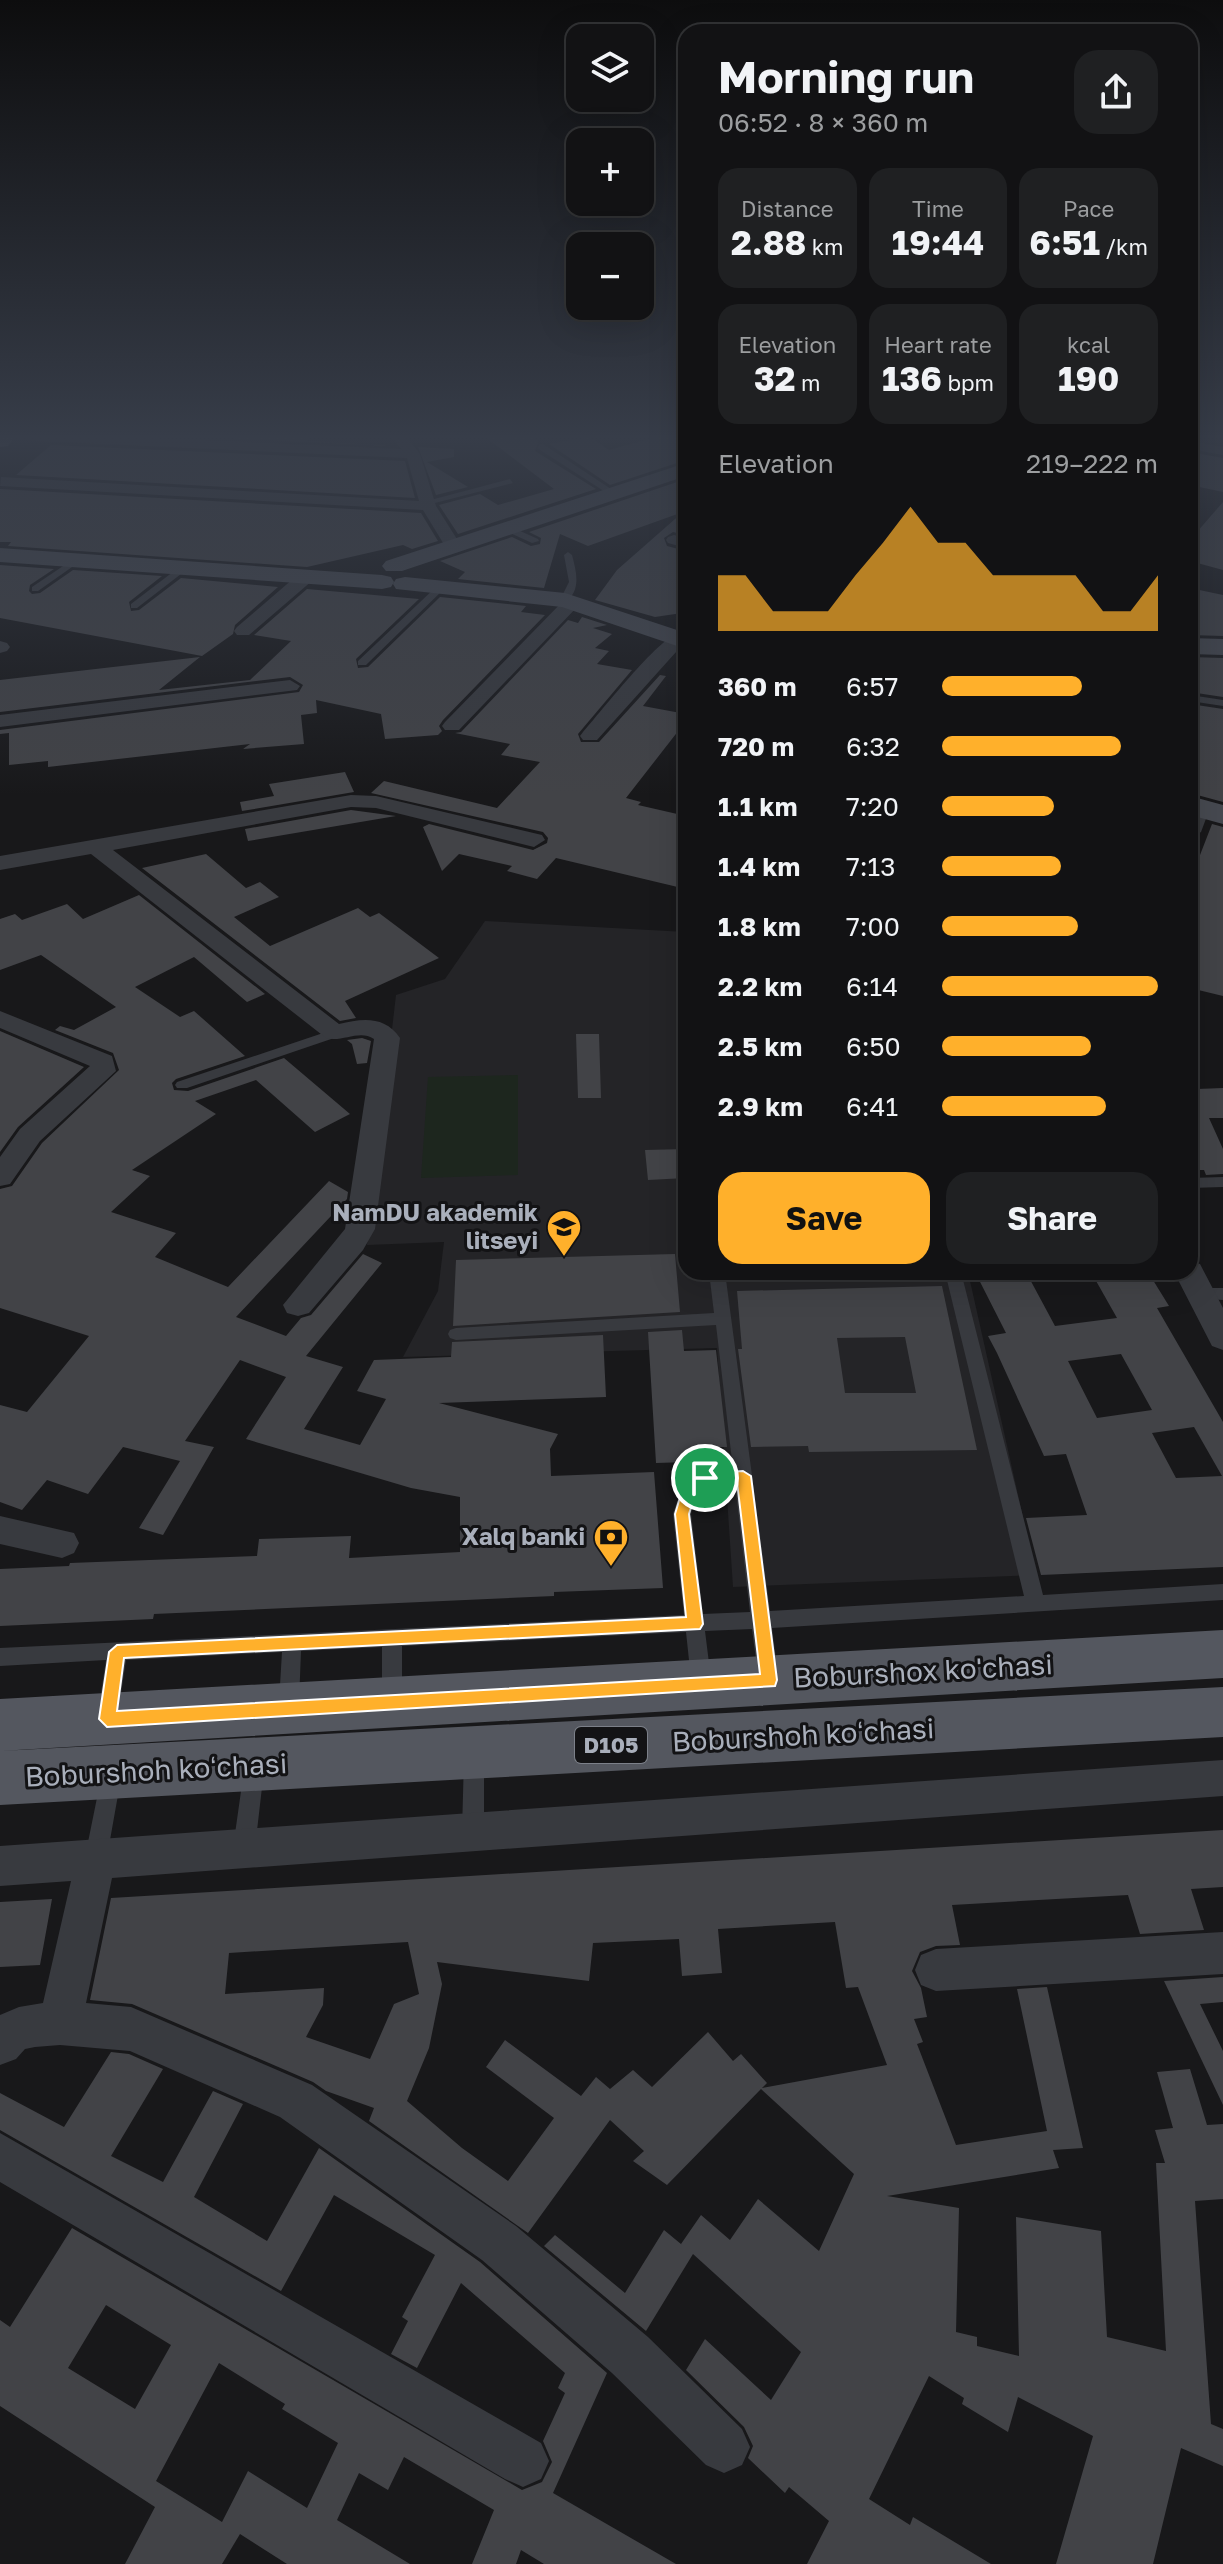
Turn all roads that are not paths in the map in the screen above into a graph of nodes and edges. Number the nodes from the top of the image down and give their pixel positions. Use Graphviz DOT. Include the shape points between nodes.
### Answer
graph roads {
  1 [pos="568,555"];
  2 [pos="10,556"];
  3 [pos="440,556"];
  4 [pos="78,560"];
  5 [pos="185,567"];
  6 [pos="307,576"];
  7 [pos="406,576"];
  8 [pos="35,589"];
  9 [pos="568,601"];
  10 [pos="134,606"];
  11 [pos="678,625"];
  12 [pos="243,631"];
  13 [pos="678,637"];
  14 [pos="1198,646"];
  15 [pos="1223,647"];
  16 [pos="362,663"];
  17 [pos="290,686"];
  18 [pos="1198,699"];
  19 [pos="1223,703"];
  20 [pos="0,721"];
  21 [pos="452,726"];
  22 [pos="590,736"];
  23 [pos="534,840"];
  24 [pos="96,847"];
  25 [pos="0,863"];
  26 [pos="0,1019"];
  27 [pos="335,1033"];
  28 [pos="182,1085"];
  29 [pos="0,1177"];
  30 [pos="1223,1182"];
  31 [pos="1198,1183"];
  32 [pos="718,1280"];
  33 [pos="955,1280"];
  34 [pos="1204,1287"];
  35 [pos="298,1305"];
  36 [pos="723,1319"];
  37 [pos="456,1334"];
  38 [pos="1223,1338"];
  39 [pos="743,1476"];
  40 [pos="0,1530"];
  41 [pos="62,1543"];
  42 [pos="1223,1592"];
  43 [pos="1036,1604"];
  44 [pos="761,1620"];
  45 [pos="695,1624"];
  46 [pos="392,1639"];
  47 [pos="292,1643"];
  48 [pos="117,1652"];
  49 [pos="1223,1654"];
  50 [pos="0,1657"];
  51 [pos="769,1680"];
  52 [pos="702,1684"];
  53 [pos="392,1702"];
  54 [pos="289,1708"];
  55 [pos="1223,1712"];
  56 [pos="0,1725"];
  57 [pos="110,1746"];
  58 [pos="474,1752"];
  59 [pos="254,1765"];
  60 [pos="0,1778"];
  61 [pos="1223,1778"];
  62 [pos="473,1832"];
  63 [pos="244,1848"];
  64 [pos="96,1859"];
  65 [pos="0,1866"];
  66 [pos="1223,1953"];
  67 [pos="936,1970"];
  68 [pos="60,2023"];
  69 [pos="0,2043"];
  70 [pos="0,2156"];
  71 [pos="724,2447"];
  72 [pos="523,2461"];
  1 -- 9 [label="lane" via="574,582"];
  2 -- 4 [label="main road"];
  3 -- 7 [label="main road"];
  4 -- 5 [label="main road"];
  4 -- 8 [label="lane"];
  5 -- 6 [label="main road"];
  5 -- 10 [label="lane"];
  6 -- 7 [label="main road"];
  6 -- 12 [label="street"];
  7 -- 9 [label="main road"];
  7 -- 16 [label="lane"];
  9 -- 11 [label="main road" via="652,628 671,618"];
  9 -- 21 [label="street"];
  13 -- 22 [label="street"];
  14 -- 15 [label="main road"];
  17 -- 20 [label="street"];
  18 -- 19 [label="lane"];
  23 -- 24 [label="street" via="376,802 351,801"];
  24 -- 25 [label="street"];
  24 -- 27 [label="street"];
  26 -- 29 [label="street" via="103,1062 98,1077 30,1135"];
  27 -- 28 [label="lane"];
  27 -- 35 [label="street" via="372,1027 387,1038 363,1217 353,1243"];
  30 -- 31 [label="lane"];
  32 -- 36 [label="lane"];
  33 -- 43 [label="lane"];
  34 -- 38 [label="street"];
  36 -- 37 [label="lane"];
  36 -- 39 [label="lane"];
  39 -- 44 [label="lane"];
  39 -- 45 [label="lane" via="705,1478 686,1498 682,1514"];
  40 -- 41 [label="street"];
  42 -- 43 [label="lane"];
  43 -- 44 [label="lane"];
  44 -- 45 [label="lane"];
  44 -- 51 [label="lane"];
  45 -- 46 [label="lane"];
  45 -- 52 [label="lane"];
  46 -- 47 [label="lane"];
  46 -- 53 [label="lane"];
  47 -- 48 [label="lane"];
  47 -- 54 [label="lane"];
  48 -- 50 [label="lane"];
  48 -- 57 [label="lane"];
  49 -- 51 [label="main road, Boburshox ko'chasi / D105"];
  51 -- 52 [label="main road, Boburshox ko'chasi / D105"];
  52 -- 53 [label="main road, Boburshox ko'chasi / D105"];
  53 -- 54 [label="main road, Boburshox ko'chasi / D105"];
  54 -- 57 [label="main road, Boburshox ko'chasi / D105"];
  55 -- 58 [label="main road, Boburshoh koʻchasi / D105"];
  56 -- 57 [label="main road, Boburshox ko'chasi / D105"];
  57 -- 59 [label="main road, Boburshoh koʻchasi / D105"];
  57 -- 60 [label="main road, Boburshoh koʻchasi / D105"];
  57 -- 64 [label="lane"];
  58 -- 59 [label="main road, Boburshoh koʻchasi / D105"];
  58 -- 62 [label="lane"];
  59 -- 63 [label="lane"];
  61 -- 62 [label="street"];
  62 -- 63 [label="street"];
  63 -- 64 [label="street"];
  64 -- 65 [label="street"];
  64 -- 68 [label="street"];
  66 -- 67 [label="street"];
  68 -- 69 [label="street" via="16,2029"];
  68 -- 71 [label="street" via="131,2029 296,2101 499,2243 630,2355"];
  70 -- 72 [label="street"];
}
